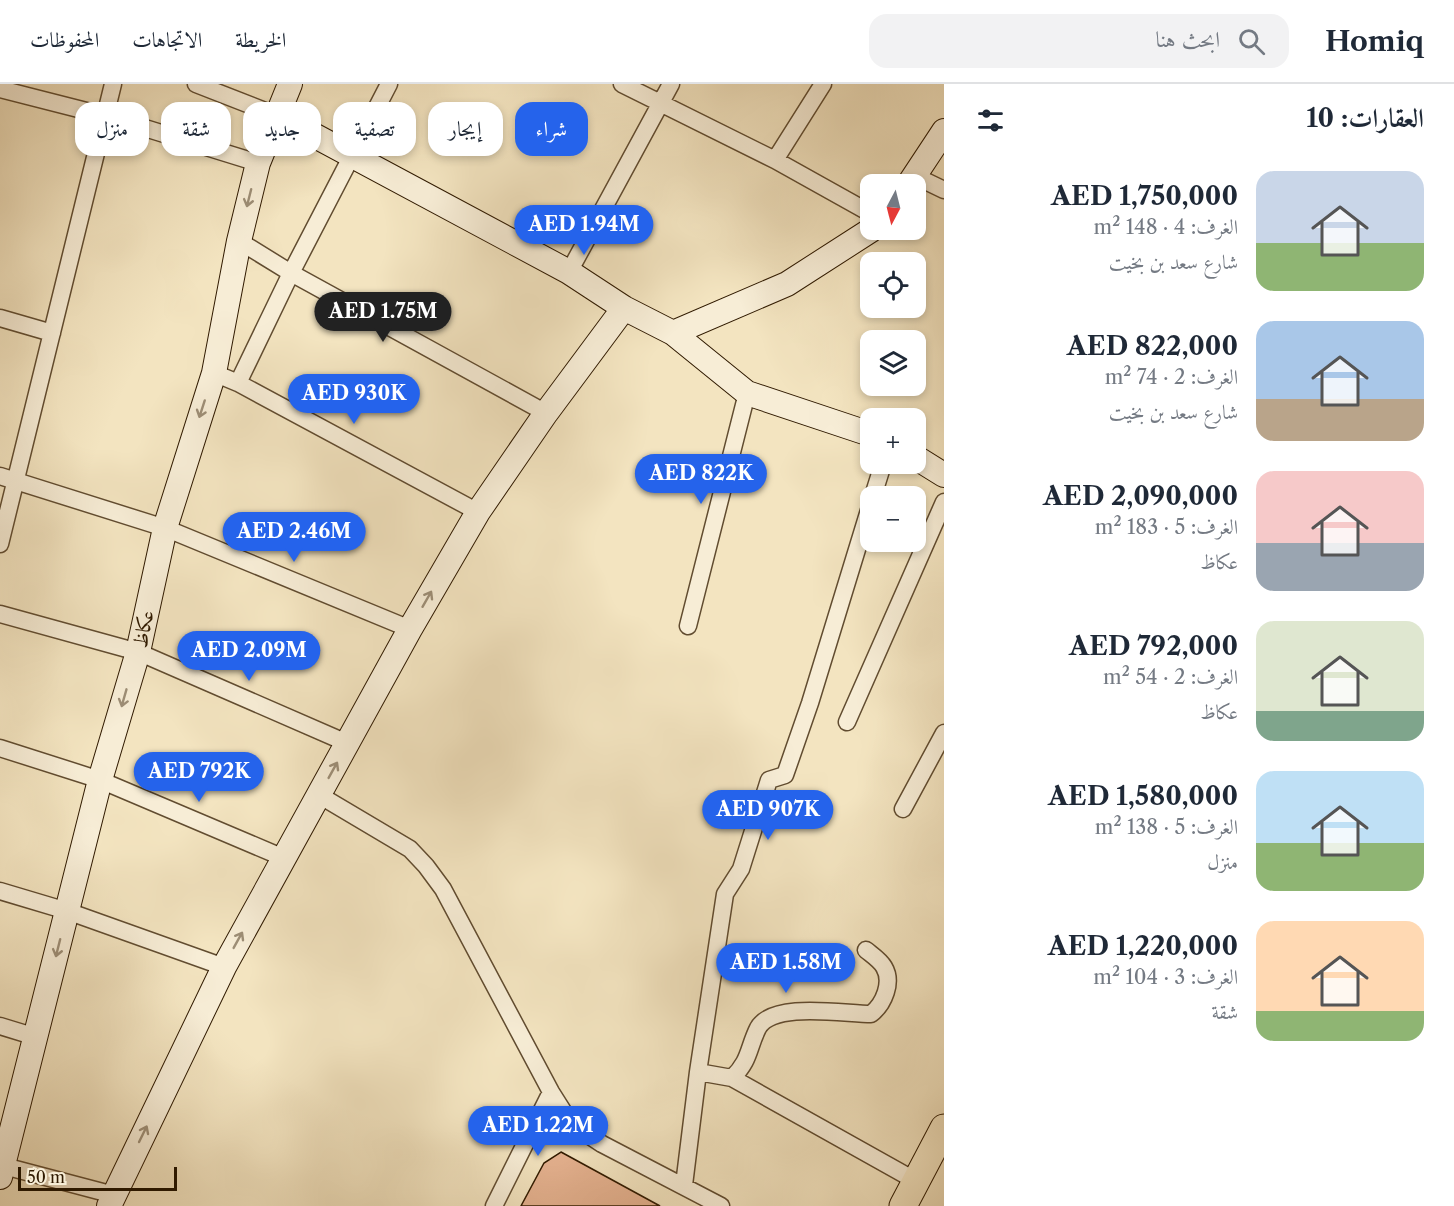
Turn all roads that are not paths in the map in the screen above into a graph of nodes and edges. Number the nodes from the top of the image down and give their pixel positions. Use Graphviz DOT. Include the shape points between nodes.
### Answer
graph roads {
  1 [pos="113,84"];
  2 [pos="196,84"];
  3 [pos="290,84"];
  4 [pos="389,84"];
  5 [pos="622,84"];
  6 [pos="671,84"];
  7 [pos="823,84"];
  8 [pos="0,89"];
  9 [pos="109,102"];
  10 [pos="243,102"];
  11 [pos="283,102"];
  12 [pos="379,102"];
  13 [pos="660,102"];
  14 [pos="75,108"];
  15 [pos="149,129"];
  16 [pos="944,131"];
  17 [pos="96,156"];
  18 [pos="261,156"];
  19 [pos="351,156"];
  20 [pos="356,156"];
  21 [pos="775,160"];
  22 [pos="258,163"];
  23 [pos="916,174"];
  24 [pos="926,184"];
  25 [pos="944,190"];
  26 [pos="860,207"];
  27 [pos="860,237"];
  28 [pos="239,241"];
  29 [pos="569,272"];
  30 [pos="291,273"];
  31 [pos="624,308"];
  32 [pos="0,318"];
  33 [pos="51,333"];
  34 [pos="673,333"];
  35 [pos="214,373"];
  36 [pos="238,383"];
  37 [pos="747,393"];
  38 [pos="546,412"];
  39 [pos="860,431"];
  40 [pos="926,464"];
  41 [pos="944,475"];
  42 [pos="8,478"];
  43 [pos="944,502"];
  44 [pos="478,512"];
  45 [pos="165,528"];
  46 [pos="860,540"];
  47 [pos="0,544"];
  48 [pos="0,614"];
  49 [pos="688,626"];
  50 [pos="410,629"];
  51 [pos="138,652"];
  52 [pos="847,722"];
  53 [pos="944,733"];
  54 [pos="347,744"];
  55 [pos="0,748"];
  56 [pos="100,780"];
  57 [pos="319,795"];
  58 [pos="903,808"];
  59 [pos="284,858"];
  60 [pos="0,891"];
  61 [pos="67,911"];
  62 [pos="866,950"];
  63 [pos="224,967"];
  64 [pos="0,1026"];
  65 [pos="36,1037"];
  66 [pos="698,1072"];
  67 [pos="732,1078"];
  68 [pos="551,1092"];
  69 [pos="944,1128"];
  70 [pos="1,1169"];
  71 [pos="916,1180"];
  72 [pos="684,1185"];
  73 [pos="112,1200"];
  74 [pos="494,1206"];
  75 [pos="721,1206"];
  76 [pos="903,1206"];
  1 -- 9 [label="street"];
  2 -- 10 [label="street"];
  3 -- 11 [label="street, عكاظ"];
  4 -- 12 [label="street"];
  5 -- 13 [label="street"];
  6 -- 13 [label="street"];
  7 -- 21 [label="street"];
  8 -- 14 [label="street"];
  13 -- 21 [label="street"];
  13 -- 29 [label="street"];
  15 -- 22 [label="street"];
  16 -- 23 [label="street"];
  17 -- 33 [label="street"];
  18 -- 22 [label="street, عكاظ"];
  19 -- 30 [label="street"];
  20 -- 29 [label="street"];
  21 -- 26 [label="street"];
  22 -- 28 [label="street, عكاظ, one-way"];
  24 -- 25 [label="street"];
  27 -- 34 [label="street" via="787,284"];
  28 -- 30 [label="street"];
  28 -- 35 [label="street, عكاظ"];
  29 -- 31 [label="street"];
  30 -- 36 [label="street"];
  30 -- 38 [label="street"];
  31 -- 34 [label="street"];
  31 -- 38 [label="street"];
  32 -- 33 [label="street"];
  33 -- 42 [label="street"];
  34 -- 37 [label="street"];
  35 -- 36 [label="street"];
  35 -- 45 [label="street, عكاظ, one-way"];
  36 -- 44 [label="street"];
  37 -- 39 [label="street"];
  37 -- 49 [label="street"];
  38 -- 44 [label="street"];
  40 -- 41 [label="street"];
  42 -- 45 [label="street"];
  42 -- 47 [label="street"];
  43 -- 52 [label="street"];
  50 -- 44 [label="street, one-way"];
  45 -- 50 [label="street"];
  45 -- 51 [label="street, عكاظ"];
  46 -- 66 [label="street" via="785,775 769,780 741,869 724,894"];
  48 -- 51 [label="street"];
  50 -- 54 [label="street"];
  51 -- 54 [label="street"];
  51 -- 56 [label="street, عكاظ, one-way"];
  53 -- 58 [label="street"];
  57 -- 54 [label="street, one-way"];
  55 -- 56 [label="street"];
  56 -- 59 [label="street"];
  56 -- 61 [label="street, عكاظ"];
  57 -- 59 [label="street"];
  57 -- 68 [label="street" via="410,849 426,866 443,889"];
  63 -- 59 [label="street, one-way"];
  60 -- 61 [label="street"];
  61 -- 63 [label="street"];
  61 -- 65 [label="street, عكاظ, one-way"];
  62 -- 67 [label="street" via="883,965 887,976 880,1007 871,1014 793,1010 776,1015 759,1025 742,1068"];
  73 -- 63 [label="street, one-way"];
  64 -- 65 [label="street"];
  65 -- 70 [label="street, عكاظ"];
  66 -- 67 [label="street"];
  66 -- 72 [label="street"];
  67 -- 71 [label="street"];
  68 -- 72 [label="street" via="581,1130"];
  68 -- 74 [label="street"];
  69 -- 71 [label="main road"];
  70 -- 73 [label="street"];
  71 -- 76 [label="main road"];
  72 -- 75 [label="street"];
}
